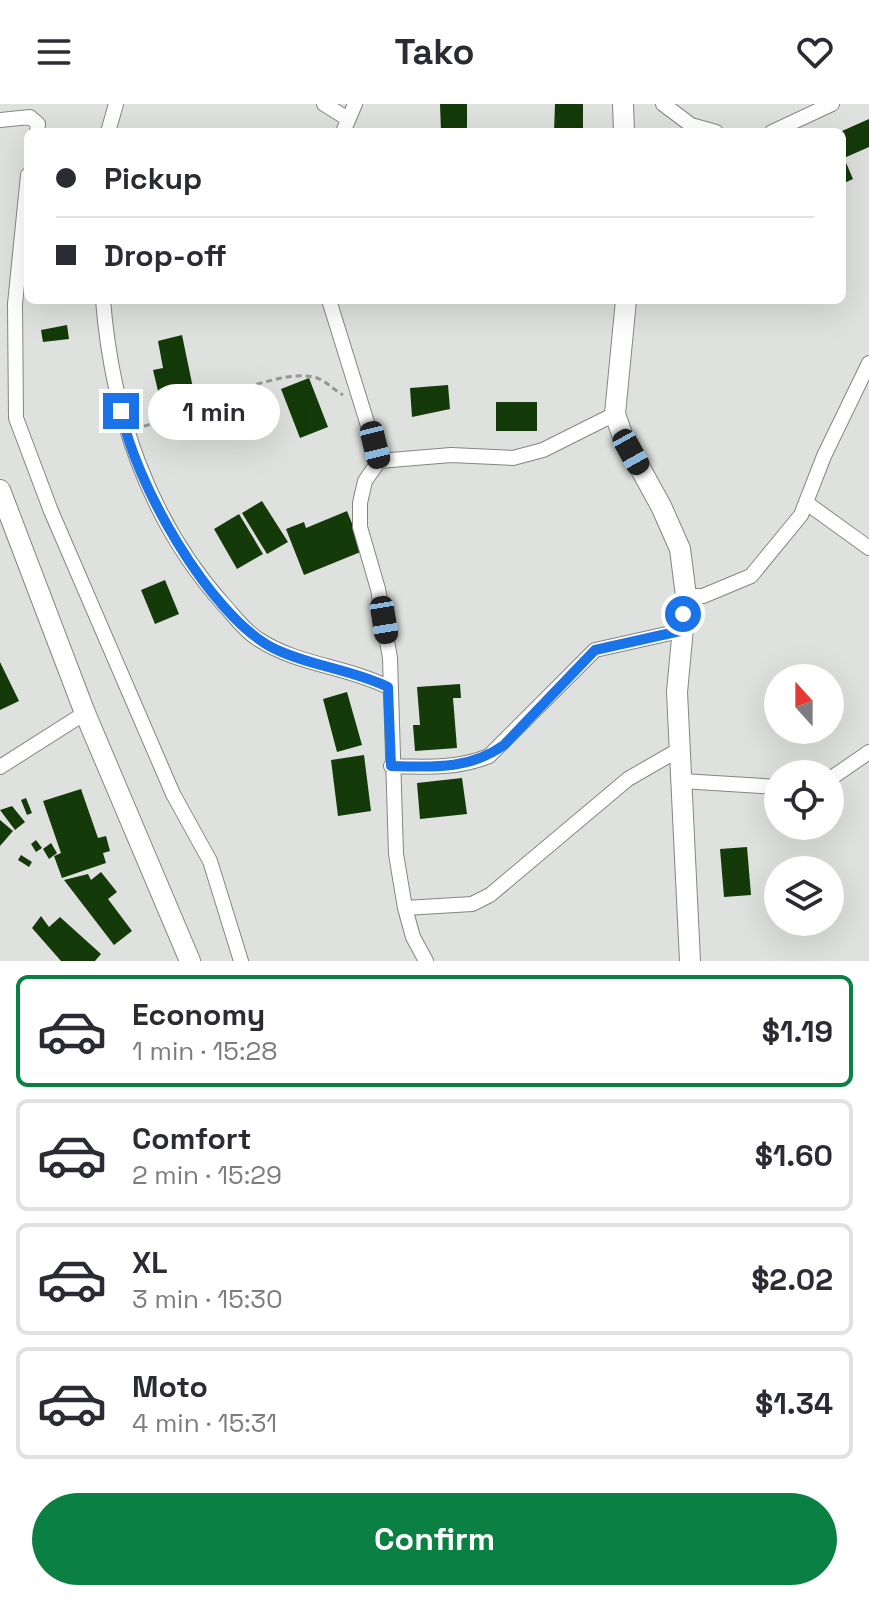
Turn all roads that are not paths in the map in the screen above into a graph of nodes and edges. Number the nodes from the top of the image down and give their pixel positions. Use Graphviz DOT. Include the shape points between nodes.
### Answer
graph roads {
  1 [pos="116,104"];
  2 [pos="324,104"];
  3 [pos="355,104"];
  4 [pos="623,104"];
  5 [pos="663,104"];
  6 [pos="832,104"];
  7 [pos="0,120"];
  8 [pos="346,126"];
  9 [pos="38,128"];
  10 [pos="109,128"];
  11 [pos="624,128"];
  12 [pos="702,128"];
  13 [pos="781,128"];
  14 [pos="24,215"];
  15 [pos="103,304"];
  16 [pos="330,304"];
  17 [pos="626,304"];
  18 [pos="869,363"];
  19 [pos="615,414"];
  20 [pos="379,461"];
  21 [pos="0,490"];
  22 [pos="808,504"];
  23 [pos="869,548"];
  24 [pos="686,596"];
  25 [pos="680,631"];
  26 [pos="388,687"];
  27 [pos="85,713"];
  28 [pos="680,749"];
  29 [pos="869,752"];
  30 [pos="391,766"];
  31 [pos="0,767"];
  32 [pos="844,769"];
  33 [pos="682,781"];
  34 [pos="764,788"];
  35 [pos="405,908"];
  36 [pos="190,961"];
  37 [pos="241,961"];
  38 [pos="426,961"];
  39 [pos="690,961"];
  1 -- 10 [label="street"];
  2 -- 8 [label="street"];
  3 -- 8 [label="street"];
  4 -- 11 [label="street"];
  5 -- 12 [label="street"];
  6 -- 13 [label="street"];
  7 -- 9 [label="street" via="30,117"];
  14 -- 37 [label="street" via="15,304 16,418 173,794 210,861"];
  15 -- 26 [label="street" via="111,368 138,468 209,588 255,638 292,657"];
  16 -- 20 [label="street"];
  17 -- 19 [label="street"];
  18 -- 22 [label="street" via="824,456"];
  19 -- 20 [label="street" via="543,450 513,458 451,455"];
  19 -- 24 [label="street" via="680,549"];
  20 -- 26 [label="street" via="365,481 360,527 384,620"];
  21 -- 27 [label="street"];
  22 -- 23 [label="street"];
  22 -- 24 [label="street" via="751,576 703,596"];
  24 -- 25 [label="street"];
  25 -- 28 [label="street"];
  25 -- 30 [label="street" via="595,650 489,756 440,767"];
  26 -- 30 [label="street"];
  27 -- 31 [label="street"];
  27 -- 36 [label="street"];
  28 -- 33 [label="street"];
  28 -- 35 [label="street" via="628,779 490,895 472,904"];
  29 -- 32 [label="street"];
  30 -- 35 [label="street"];
  33 -- 34 [label="street"];
  33 -- 39 [label="street"];
  35 -- 38 [label="street"];
}
